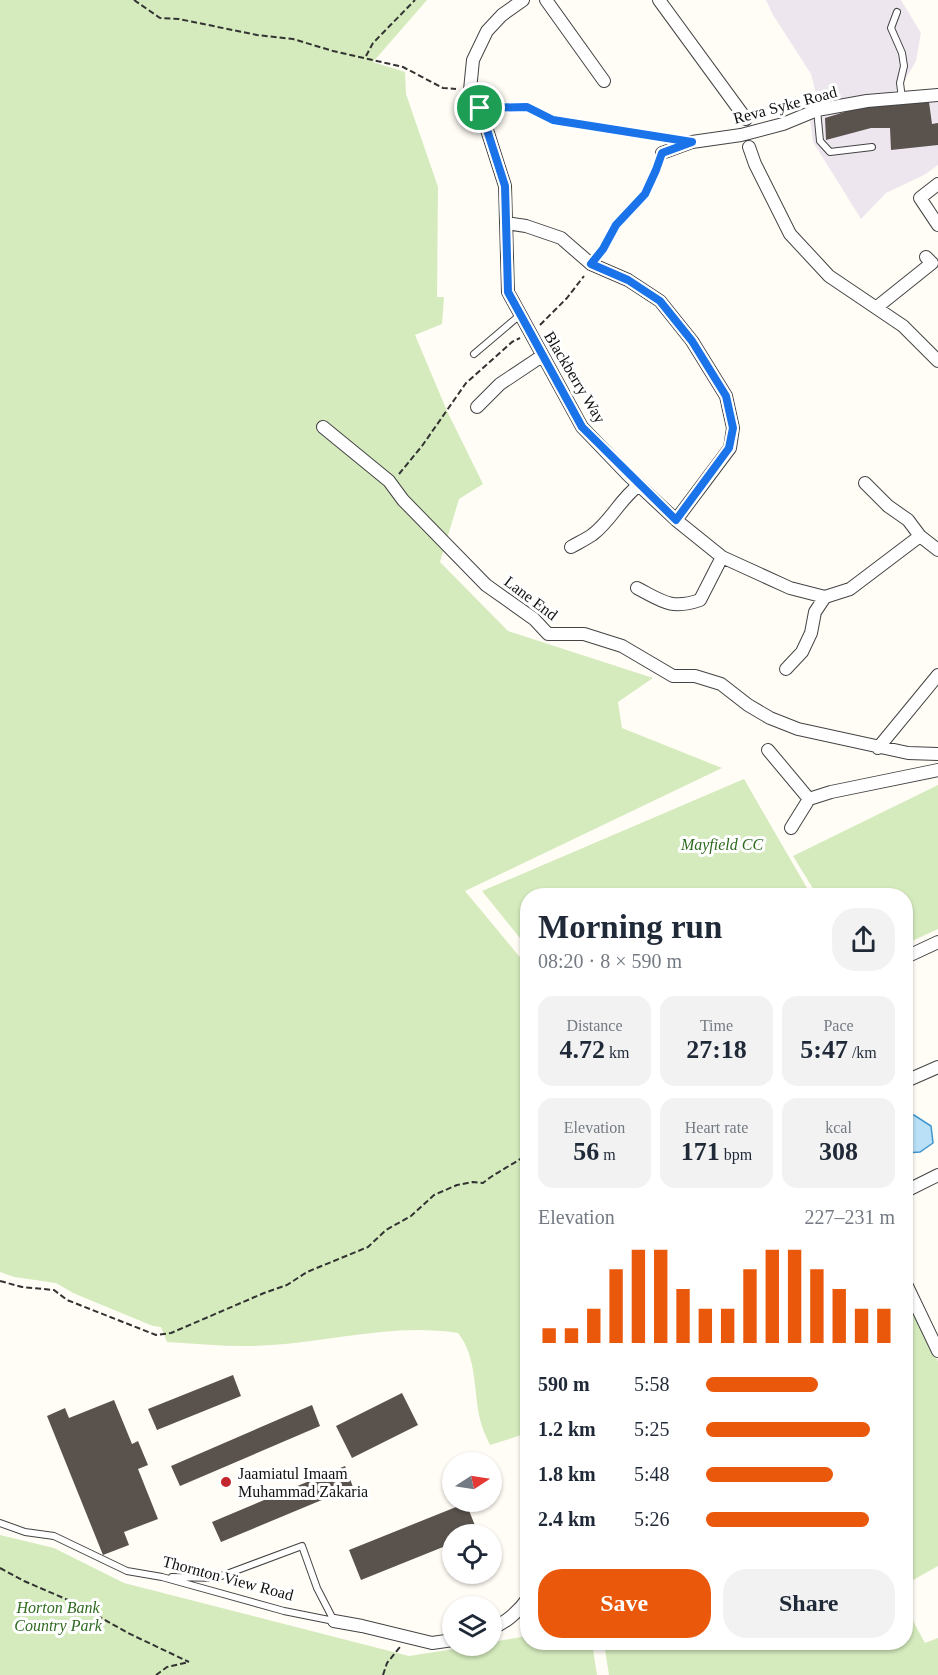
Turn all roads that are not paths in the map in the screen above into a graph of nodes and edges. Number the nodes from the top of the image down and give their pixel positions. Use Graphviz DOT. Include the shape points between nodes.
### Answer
graph roads {
  1 [pos="523,0"];
  2 [pos="546,0"];
  3 [pos="659,0"];
  4 [pos="897,12"];
  5 [pos="604,81"];
  6 [pos="938,95"];
  7 [pos="902,98"];
  8 [pos="817,110"];
  9 [pos="746,119"];
  10 [pos="749,147"];
  11 [pos="872,147"];
  12 [pos="662,153"];
  13 [pos="938,184"];
  14 [pos="506,223"];
  15 [pos="938,225"];
  16 [pos="926,257"];
  17 [pos="877,308"];
  18 [pos="520,315"];
  19 [pos="474,354"];
  20 [pos="542,356"];
  21 [pos="938,361"];
  22 [pos="477,407"];
  23 [pos="323,427"];
  24 [pos="865,483"];
  25 [pos="639,485"];
  26 [pos="676,520"];
  27 [pos="921,536"];
  28 [pos="571,547"];
  29 [pos="938,550"];
  30 [pos="722,557"];
  31 [pos="637,588"];
  32 [pos="825,597"];
  33 [pos="786,669"];
  34 [pos="938,675"];
  35 [pos="878,748"];
  36 [pos="768,750"];
  37 [pos="938,754"];
  38 [pos="938,771"];
  39 [pos="809,799"];
  40 [pos="791,828"];
  41 [pos="938,942"];
  42 [pos="913,953"];
  43 [pos="938,1067"];
  44 [pos="913,1078"];
  45 [pos="938,1175"];
  46 [pos="913,1188"];
  47 [pos="913,1299"];
  48 [pos="938,1351"];
  49 [pos="0,1523"];
  50 [pos="162,1576"];
  51 [pos="520,1608"];
  52 [pos="334,1622"];
  53 [pos="502,1624"];
  54 [pos="442,1642"];
  1 -- 14 [label="street, Blackberry Way" via="487,31 473,60 470,90 480,108 505,186"];
  2 -- 5 [label="street"];
  3 -- 9 [label="street"];
  4 -- 7 [label="lane" via="891,28 903,53"];
  6 -- 7 [label="street, Reva Syke Road"];
  7 -- 8 [label="street, Reva Syke Road"];
  8 -- 11 [label="lane" via="820,141 830,152"];
  8 -- 12 [label="street, Reva Syke Road" via="741,135 674,143"];
  10 -- 17 [label="street" via="790,234 829,276"];
  13 -- 15 [label="street" via="920,198"];
  14 -- 18 [label="street, Blackberry Way" via="508,292"];
  14 -- 26 [label="street" via="561,238 591,264 628,280 660,301 692,341 726,396 733,428 729,448"];
  16 -- 17 [label="street" via="932,263"];
  17 -- 21 [label="street" via="903,326"];
  18 -- 19 [label="lane"];
  18 -- 20 [label="street, Blackberry Way"];
  20 -- 22 [label="street" via="500,384"];
  20 -- 25 [label="street, Blackberry Way" via="582,427"];
  23 -- 35 [label="street, Lane End" via="389,481 486,585 534,619 548,634 584,633 622,646 673,676 695,676 721,684 748,705 789,726"];
  24 -- 27 [label="street"];
  25 -- 26 [label="street, Blackberry Way"];
  25 -- 28 [label="street" via="593,534"];
  26 -- 30 [label="street, Blackberry Way"];
  27 -- 29 [label="street"];
  27 -- 32 [label="street" via="850,589"];
  30 -- 31 [label="street" via="700,600 683,606 669,605"];
  30 -- 32 [label="street, Blackberry Way" via="790,588"];
  32 -- 33 [label="street" via="815,612 802,652"];
  34 -- 35 [label="street"];
  35 -- 37 [label="street, Lane End"];
  36 -- 39 [label="street"];
  38 -- 39 [label="street"];
  39 -- 40 [label="street"];
  41 -- 42 [label="street"];
  43 -- 44 [label="street"];
  45 -- 46 [label="street"];
  47 -- 48 [label="street"];
  49 -- 50 [label="lane, Thornton View Road" via="54,1536 127,1571"];
  50 -- 52 [label="lane, Thornton View Road"];
  50 -- 52 [label="lane" via="216,1578 302,1546"];
  51 -- 53 [label="street"];
  52 -- 54 [label="street, Thornton View Road" via="432,1643"];
}
